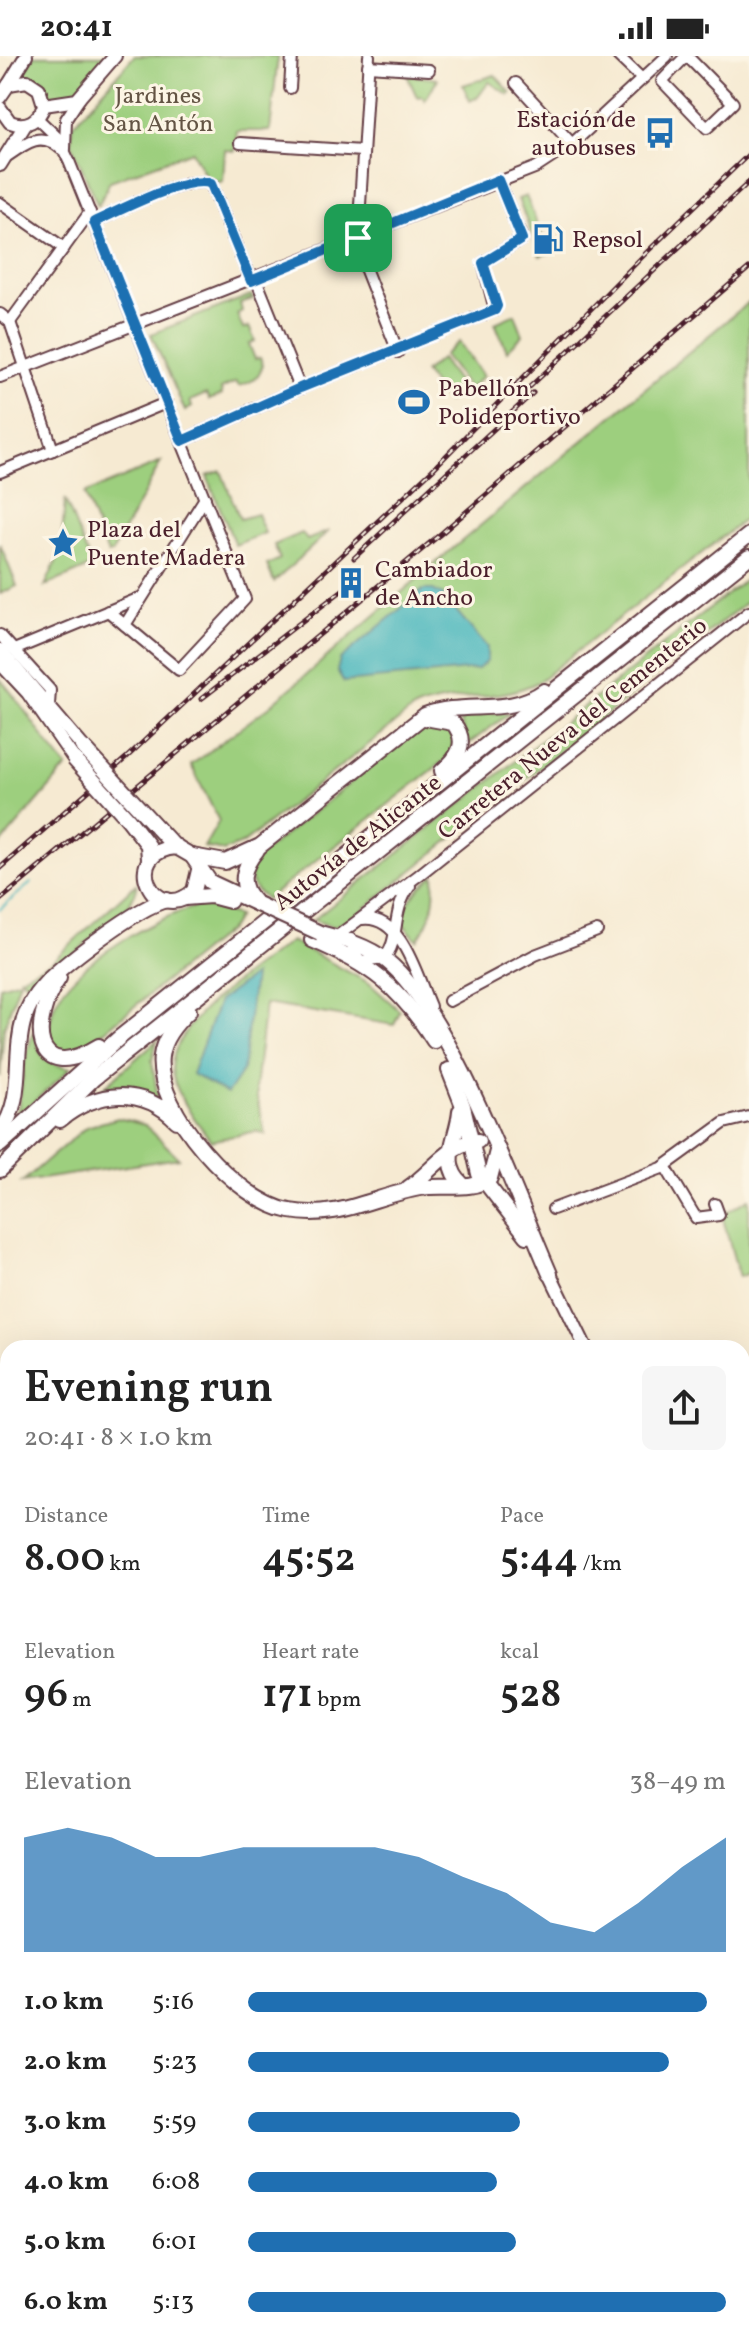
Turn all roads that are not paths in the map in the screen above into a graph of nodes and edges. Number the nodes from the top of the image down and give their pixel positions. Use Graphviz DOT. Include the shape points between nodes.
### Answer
graph roads {
  1 [pos="26,56"];
  2 [pos="115,56"];
  3 [pos="292,56"];
  4 [pos="618,56"];
  5 [pos="667,56"];
  6 [pos="687,56"];
  7 [pos="368,61"];
  8 [pos="429,70"];
  9 [pos="642,79"];
  10 [pos="516,83"];
  11 [pos="290,88"];
  12 [pos="2,90"];
  13 [pos="82,95"];
  14 [pos="44,105"];
  15 [pos="2,115"];
  16 [pos="31,122"];
  17 [pos="240,143"];
  18 [pos="572,144"];
  19 [pos="362,151"];
  20 [pos="66,155"];
  21 [pos="2,162"];
  22 [pos="498,180"];
  23 [pos="0,203"];
  24 [pos="92,217"];
  25 [pos="356,239"];
  26 [pos="64,248"];
  27 [pos="254,280"];
  28 [pos="0,314"];
  29 [pos="6,325"];
  30 [pos="135,325"];
  31 [pos="398,352"];
  32 [pos="25,367"];
  33 [pos="0,377"];
  34 [pos="300,388"];
  35 [pos="165,400"];
  36 [pos="182,441"];
  37 [pos="53,450"];
  38 [pos="0,472"];
  39 [pos="205,498"];
  40 [pos="749,535"];
  41 [pos="749,557"];
  42 [pos="142,597"];
  43 [pos="108,611"];
  44 [pos="749,612"];
  45 [pos="125,625"];
  46 [pos="0,635"];
  47 [pos="0,650"];
  48 [pos="14,650"];
  49 [pos="0,663"];
  50 [pos="576,673"];
  51 [pos="49,705"];
  52 [pos="421,718"];
  53 [pos="79,754"];
  54 [pos="409,804"];
  55 [pos="133,813"];
  56 [pos="260,846"];
  57 [pos="177,847"];
  58 [pos="149,859"];
  59 [pos="195,863"];
  60 [pos="419,875"];
  61 [pos="146,879"];
  62 [pos="183,898"];
  63 [pos="167,900"];
  64 [pos="254,908"];
  65 [pos="129,916"];
  66 [pos="359,922"];
  67 [pos="597,931"];
  68 [pos="394,932"];
  69 [pos="316,936"];
  70 [pos="343,939"];
  71 [pos="384,958"];
  72 [pos="76,960"];
  73 [pos="361,961"];
  74 [pos="223,977"];
  75 [pos="449,1001"];
  76 [pos="119,1038"];
  77 [pos="444,1041"];
  78 [pos="459,1095"];
  79 [pos="749,1117"];
  80 [pos="0,1132"];
  81 [pos="33,1137"];
  82 [pos="197,1141"];
  83 [pos="469,1141"];
  84 [pos="0,1145"];
  85 [pos="451,1150"];
  86 [pos="497,1151"];
  87 [pos="665,1166"];
  88 [pos="0,1170"];
  89 [pos="484,1183"];
  90 [pos="455,1185"];
  91 [pos="397,1194"];
  92 [pos="715,1204"];
  93 [pos="504,1206"];
  94 [pos="553,1209"];
  95 [pos="550,1274"];
  96 [pos="582,1340"];
  1 -- 12 [label="main road"];
  2 -- 13 [label="main road"];
  3 -- 11 [label="street"];
  4 -- 9 [label="street"];
  5 -- 9 [label="street"];
  6 -- 6 [label="street" via="733,103 707,128 662,81"];
  7 -- 8 [label="street"];
  7 -- 19 [label="street"];
  9 -- 18 [label="street"];
  10 -- 18 [label="street"];
  12 -- 14 [label="main road" via="21,80 33,83 42,92"];
  13 -- 14 [label="main road" via="69,103"];
  13 -- 20 [label="street" via="66,119"];
  14 -- 16 [label="main road"];
  15 -- 16 [label="main road"];
  16 -- 20 [label="street" via="58,138"];
  16 -- 21 [label="main road"];
  17 -- 19 [label="street"];
  18 -- 22 [label="street" via="537,167"];
  19 -- 25 [label="street"];
  20 -- 21 [label="street" via="47,139 37,139"];
  20 -- 24 [label="street"];
  22 -- 25 [label="street"];
  22 -- 31 [label="street" via="522,239 483,263 497,308"];
  23 -- 26 [label="street"];
  24 -- 26 [label="street"];
  24 -- 27 [label="street" via="188,183 211,184"];
  24 -- 30 [label="street"];
  25 -- 27 [label="street"];
  25 -- 31 [label="street"];
  26 -- 29 [label="street"];
  27 -- 30 [label="street"];
  27 -- 34 [label="street"];
  28 -- 29 [label="street"];
  29 -- 32 [label="street"];
  30 -- 32 [label="street"];
  30 -- 35 [label="street"];
  31 -- 34 [label="street"];
  32 -- 33 [label="street"];
  32 -- 37 [label="street"];
  34 -- 36 [label="street"];
  35 -- 36 [label="street"];
  35 -- 37 [label="street"];
  36 -- 39 [label="street"];
  37 -- 38 [label="street"];
  39 -- 42 [label="street"];
  39 -- 45 [label="street" via="245,599 179,670"];
  40 -- 50 [label="highway, Autovía de Alicante"];
  41 -- 74 [label="highway, Autovía de Alicante"];
  42 -- 43 [label="street"];
  42 -- 45 [label="street"];
  43 -- 45 [label="street"];
  43 -- 48 [label="street"];
  44 -- 60 [label="street, Carretera Nueva del Cementerio"];
  46 -- 48 [label="street"];
  47 -- 51 [label="main road"];
  48 -- 51 [label="street" via="50,690"];
  49 -- 53 [label="main road"];
  50 -- 52 [label="highway" via="525,702 445,708"];
  50 -- 54 [label="highway, Autovía de Alicante"];
  51 -- 53 [label="main road"];
  52 -- 54 [label="highway" via="453,723 462,745"];
  52 -- 56 [label="highway"];
  53 -- 55 [label="highway, bridge"];
  54 -- 76 [label="highway, Autovía de Alicante"];
  55 -- 57 [label="highway"];
  55 -- 58 [label="highway"];
  56 -- 59 [label="highway" via="225,862"];
  56 -- 64 [label="highway" via="243,872"];
  57 -- 58 [label="highway"];
  57 -- 59 [label="highway"];
  58 -- 61 [label="highway"];
  59 -- 62 [label="highway" via="194,891"];
  59 -- 64 [label="highway" via="219,887"];
  60 -- 66 [label="street, Carretera Nueva del Cementerio"];
  60 -- 68 [label="street, Carretera Nueva del Cementerio" via="399,903"];
  61 -- 63 [label="highway" via="154,893"];
  61 -- 65 [label="highway" via="139,905"];
  62 -- 63 [label="highway"];
  62 -- 64 [label="highway" via="223,898"];
  63 -- 65 [label="highway"];
  64 -- 69 [label="highway, bridge"];
  65 -- 72 [label="highway"];
  66 -- 68 [label="street" via="381,921"];
  66 -- 70 [label="street"];
  67 -- 75 [label="street" via="535,955"];
  68 -- 71 [label="street, Carretera Nueva del Cementerio"];
  68 -- 77 [label="street"];
  69 -- 70 [label="highway"];
  69 -- 73 [label="highway"];
  70 -- 71 [label="highway"];
  70 -- 73 [label="street"];
  71 -- 73 [label="street"];
  71 -- 77 [label="highway" via="411,983"];
  72 -- 76 [label="highway" via="46,1002 41,1034 46,1053 74,1061"];
  72 -- 80 [label="highway" via="44,985 28,1010 16,1098"];
  73 -- 78 [label="highway" via="393,988 427,1030"];
  74 -- 81 [label="highway, Autovía de Alicante" via="93,1079"];
  74 -- 82 [label="highway" via="182,1018 161,1054 166,1092"];
  76 -- 84 [label="highway, Autovía de Alicante"];
  77 -- 86 [label="highway"];
  78 -- 83 [label="highway"];
  78 -- 85 [label="highway"];
  79 -- 87 [label="street" via="724,1123"];
  81 -- 82 [label="highway" via="90,1100 129,1095 169,1113"];
  81 -- 88 [label="highway, Autovía de Alicante"];
  82 -- 91 [label="highway" via="234,1181 286,1211 333,1213"];
  83 -- 85 [label="highway"];
  83 -- 86 [label="highway"];
  83 -- 89 [label="highway"];
  85 -- 90 [label="highway"];
  85 -- 91 [label="highway" via="431,1172"];
  86 -- 89 [label="highway" via="494,1172"];
  86 -- 95 [label="highway"];
  87 -- 92 [label="street" via="696,1218 719,1215"];
  87 -- 94 [label="street"];
  89 -- 90 [label="highway"];
  89 -- 93 [label="highway"];
  90 -- 91 [label="highway"];
  90 -- 93 [label="highway"];
  93 -- 95 [label="highway"];
  95 -- 96 [label="main road"];
}
